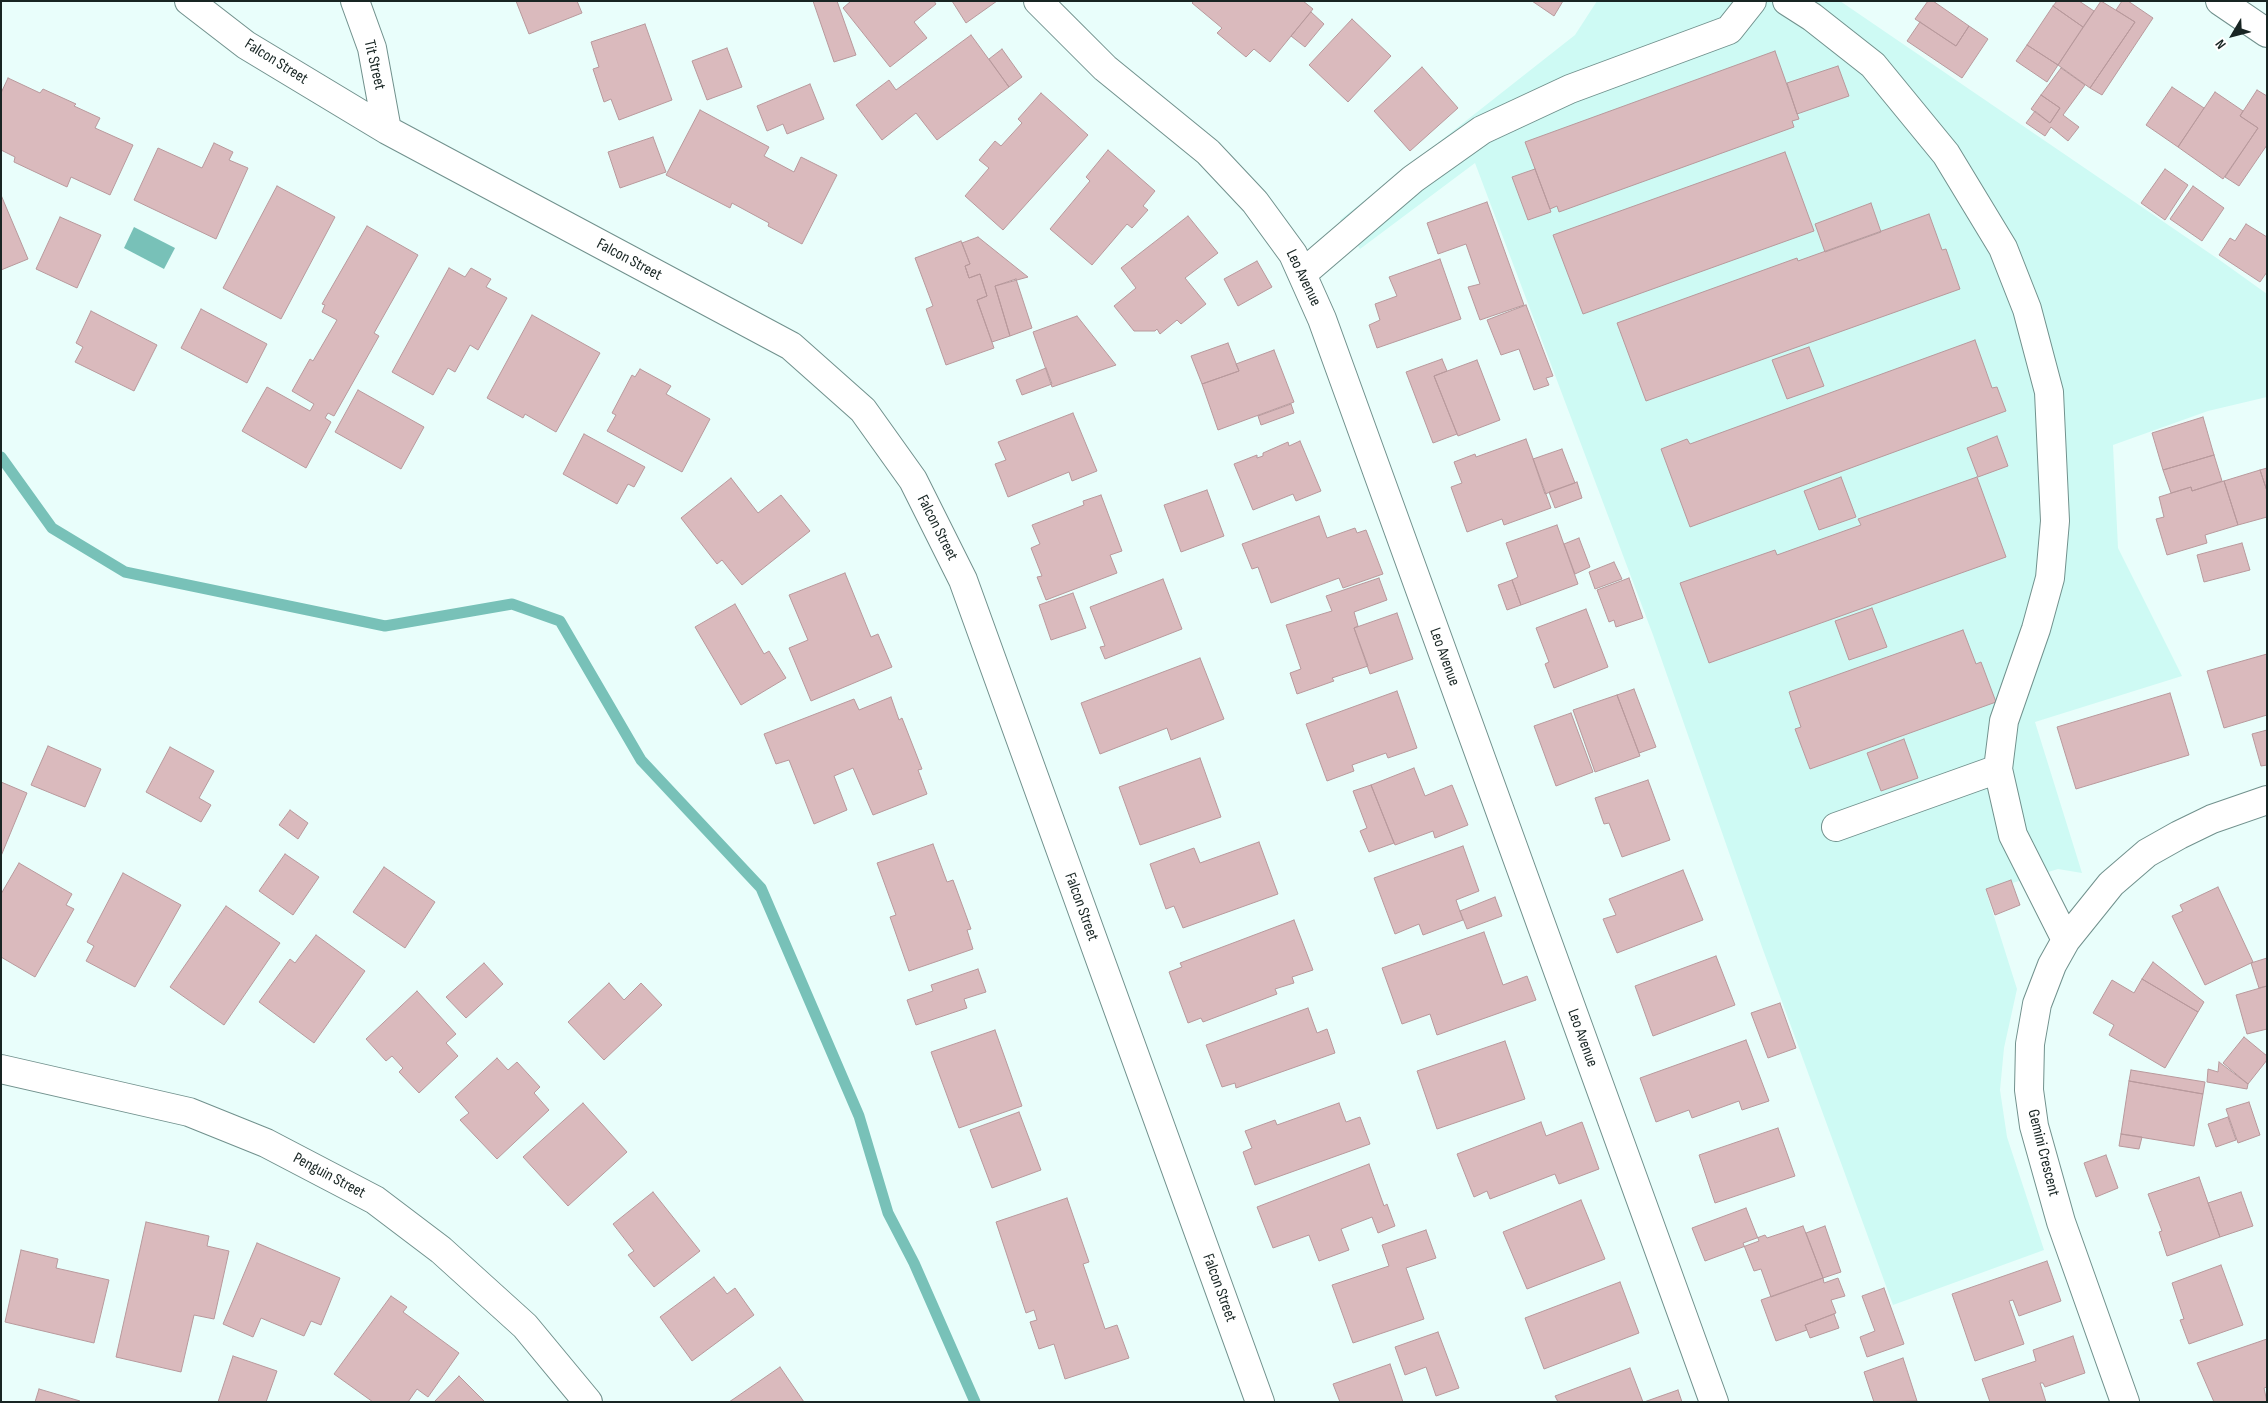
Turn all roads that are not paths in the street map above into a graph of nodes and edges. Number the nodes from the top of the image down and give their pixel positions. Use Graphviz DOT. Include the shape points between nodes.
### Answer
graph roads {
  1 [pos="189,1"];
  2 [pos="355,1"];
  3 [pos="1038,1"];
  4 [pos="1752,1"];
  5 [pos="1787,1"];
  6 [pos="2220,1"];
  7 [pos="2267,34"];
  8 [pos="387,130"];
  9 [pos="1302,274"];
  10 [pos="1998,769"];
  11 [pos="2267,800"];
  12 [pos="1836,827"];
  13 [pos="2066,940"];
  14 [pos="1,1069"];
  15 [pos="588,1402"];
  16 [pos="1260,1402"];
  17 [pos="1714,1402"];
  18 [pos="2124,1402"];
  1 -- 8 [label="street, Falcon Street" via="246,45"];
  2 -- 8 [label="street, Tit Street" via="372,48"];
  3 -- 9 [label="street, Leo Avenue" via="1105,68 1208,152 1256,202 1293,254"];
  4 -- 9 [label="street" via="1729,30 1570,89 1482,130 1413,180"];
  5 -- 10 [label="street" via="1872,65 1946,154 2003,248 2027,308 2049,392 2055,521 2050,578 2004,721"];
  6 -- 7 [label="street"];
  8 -- 16 [label="street, Falcon Street" via="791,346 862,410 913,480 963,580"];
  9 -- 17 [label="street, Leo Avenue" via="1322,319"];
  10 -- 12 [label="street"];
  10 -- 13 [label="street" via="2013,835"];
  11 -- 13 [label="street, Gemini Crescent" via="2212,819 2147,853 2111,884"];
  13 -- 18 [label="street, Gemini Crescent" via="2037,1004 2030,1044 2029,1090 2034,1126 2061,1222"];
  14 -- 15 [label="street, Penguin Street" via="189,1112 266,1143 375,1200 441,1250 525,1326"];
}
